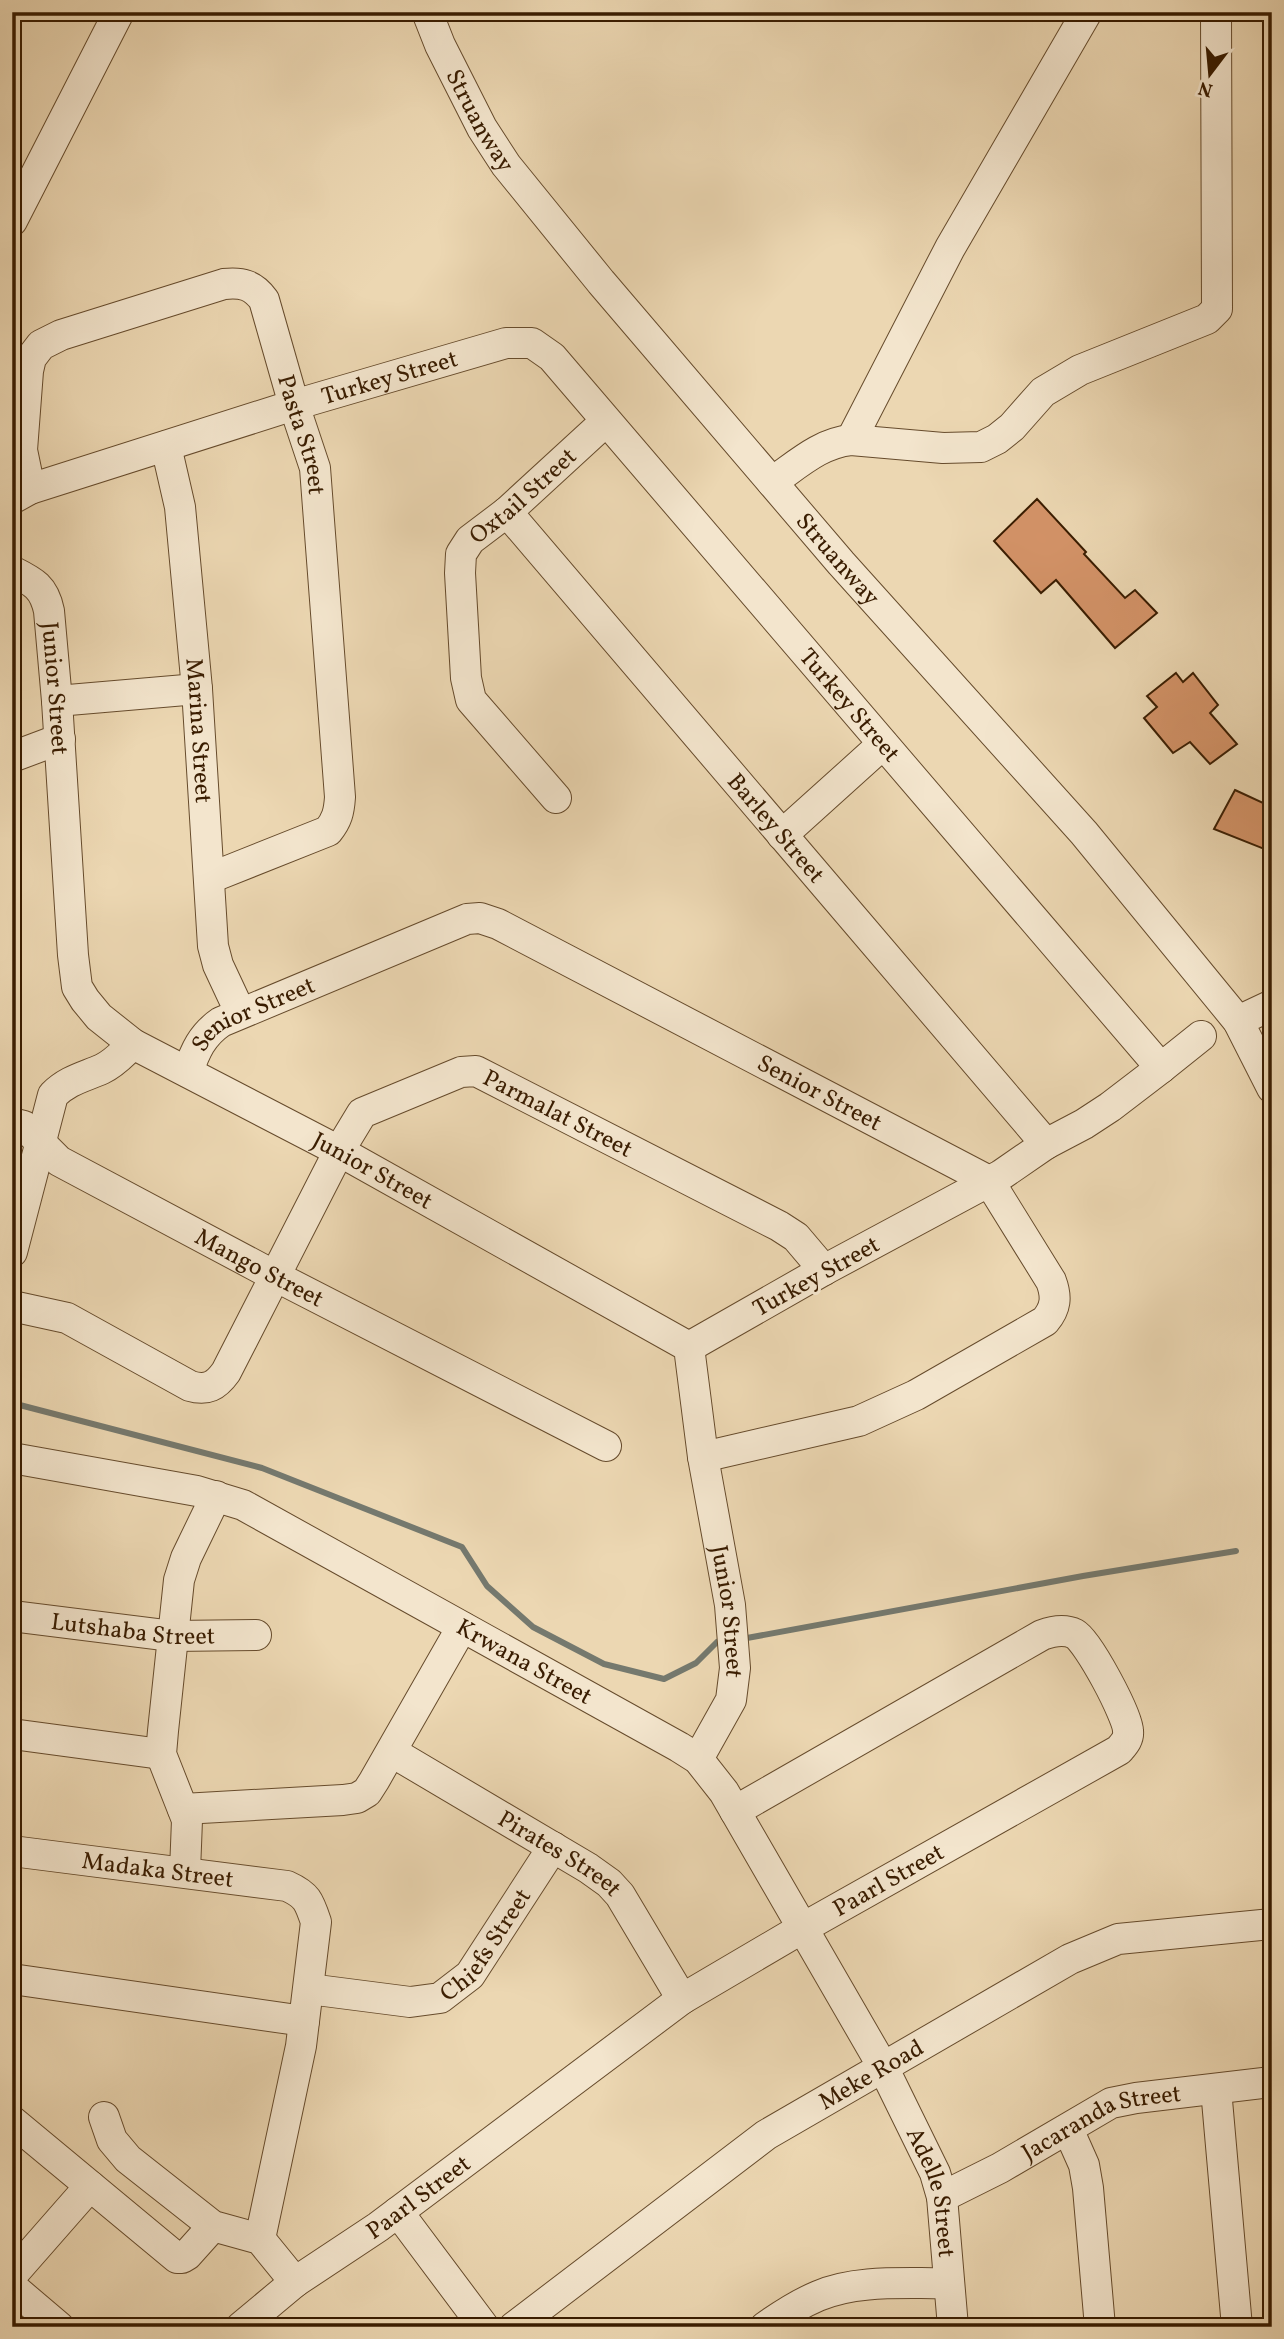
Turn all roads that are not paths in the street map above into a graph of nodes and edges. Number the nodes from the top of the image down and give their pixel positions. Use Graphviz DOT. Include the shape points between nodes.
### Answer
graph roads {
  1 [pos="119,12"];
  2 [pos="427,12"];
  3 [pos="1087,12"];
  4 [pos="1216,12"];
  5 [pos="12,222"];
  6 [pos="294,405"];
  7 [pos="605,422"];
  8 [pos="850,439"];
  9 [pos="166,446"];
  10 [pos="772,482"];
  11 [pos="21,494"];
  12 [pos="507,512"];
  13 [pos="12,571"];
  14 [pos="197,689"];
  15 [pos="57,701"];
  16 [pos="60,739"];
  17 [pos="883,744"];
  18 [pos="12,757"];
  19 [pos="556,798"];
  20 [pos="782,835"];
  21 [pos="210,878"];
  22 [pos="1272,1005"];
  23 [pos="240,1012"];
  24 [pos="1238,1021"];
  25 [pos="1201,1036"];
  26 [pos="133,1044"];
  27 [pos="1161,1068"];
  28 [pos="187,1072"];
  29 [pos="1272,1088"];
  30 [pos="12,1123"];
  31 [pos="40,1140"];
  32 [pos="1046,1144"];
  33 [pos="338,1151"];
  34 [pos="989,1181"];
  35 [pos="12,1252"];
  36 [pos="824,1270"];
  37 [pos="275,1276"];
  38 [pos="12,1306"];
  39 [pos="689,1347"];
  40 [pos="606,1447"];
  41 [pos="703,1457"];
  42 [pos="12,1458"];
  43 [pos="216,1496"];
  44 [pos="12,1616"];
  45 [pos="462,1627"];
  46 [pos="256,1635"];
  47 [pos="172,1636"];
  48 [pos="12,1734"];
  49 [pos="392,1752"];
  50 [pos="161,1754"];
  51 [pos="698,1759"];
  52 [pos="183,1809"];
  53 [pos="735,1811"];
  54 [pos="553,1847"];
  55 [pos="12,1851"];
  56 [pos="185,1871"];
  57 [pos="1272,1924"];
  58 [pos="801,1929"];
  59 [pos="12,1979"];
  60 [pos="309,1989"];
  61 [pos="682,1999"];
  62 [pos="304,2021"];
  63 [pos="883,2067"];
  64 [pos="1272,2082"];
  65 [pos="1216,2088"];
  66 [pos="104,2117"];
  67 [pos="12,2121"];
  68 [pos="1068,2129"];
  69 [pos="90,2186"];
  70 [pos="942,2197"];
  71 [pos="398,2212"];
  72 [pos="213,2226"];
  73 [pos="260,2239"];
  74 [pos="12,2276"];
  75 [pos="295,2282"];
  76 [pos="949,2283"];
  77 [pos="12,2287"];
  78 [pos="59,2327"];
  79 [pos="241,2327"];
  80 [pos="484,2327"];
  81 [pos="514,2327"];
  82 [pos="765,2327"];
  83 [pos="953,2327"];
  84 [pos="1100,2327"];
  85 [pos="1237,2327"];
  1 -- 5 [label="street"];
  2 -- 10 [label="street, Struanway" via="482,128 506,166"];
  3 -- 8 [label="street" via="950,248"];
  4 -- 8 [label="street" via="1217,309 1207,319 1080,370 1043,393 1012,427 981,447"];
  6 -- 7 [label="street, Turkey Street" via="506,343 531,343 552,357"];
  6 -- 9 [label="street, Turkey Street"];
  6 -- 11 [label="street, Pasta Street" via="264,300 248,285 224,285 61,335 41,345 28,371"];
  6 -- 21 [label="street, Pasta Street" via="317,478 340,811 328,831"];
  7 -- 12 [label="street, Oxtail Street"];
  7 -- 17 [label="street, Turkey Street"];
  8 -- 10 [label="street" via="820,448"];
  9 -- 11 [label="street, Turkey Street"];
  9 -- 14 [label="street, Marina Street" via="180,506"];
  10 -- 24 [label="street, Struanway" via="1084,832"];
  12 -- 19 [label="street, Oxtail Street" via="470,540 461,554 468,690 479,712"];
  12 -- 20 [label="street, Barley Street"];
  13 -- 15 [label="street, Junior Street" via="31,580 46,597"];
  14 -- 15 [label="street"];
  14 -- 21 [label="street, Marina Street"];
  15 -- 16 [label="street, Junior Street"];
  16 -- 18 [label="street"];
  16 -- 26 [label="street, Junior Street" via="77,987 99,1017"];
  17 -- 20 [label="street"];
  17 -- 27 [label="street, Turkey Street"];
  20 -- 32 [label="street, Barley Street"];
  21 -- 23 [label="street, Marina Street" via="213,946"];
  22 -- 24 [label="street"];
  23 -- 28 [label="street, Senior Street" via="209,1030"];
  23 -- 34 [label="street, Senior Street" via="467,919 480,918 498,923"];
  24 -- 29 [label="street, Struanway"];
  25 -- 27 [label="street"];
  26 -- 28 [label="street, Junior Street"];
  26 -- 31 [label="street" via="110,1064 53,1095"];
  27 -- 32 [label="street, Turkey Street" via="1110,1107"];
  28 -- 33 [label="street, Junior Street"];
  30 -- 31 [label="street, Mango Street" via="24,1126"];
  31 -- 35 [label="street"];
  31 -- 37 [label="street, Mango Street" via="59,1161"];
  32 -- 34 [label="street, Turkey Street"];
  33 -- 36 [label="street, Parmalat Street" via="355,1121 369,1108 461,1072 476,1071 779,1226 796,1237"];
  33 -- 37 [label="street, Parmalat Street"];
  33 -- 39 [label="street, Junior Street"];
  34 -- 36 [label="street, Turkey Street"];
  34 -- 41 [label="street" via="1051,1281 1056,1299 1045,1321 916,1395 859,1421"];
  36 -- 39 [label="street, Turkey Street"];
  37 -- 38 [label="street, Parmalat Street" via="218,1383 210,1387 190,1386 66,1318"];
  37 -- 40 [label="street, Mango Street"];
  39 -- 41 [label="street, Junior Street"];
  41 -- 51 [label="street, Junior Street" via="730,1605 736,1668 731,1700"];
  42 -- 43 [label="street, Krwana Street"];
  43 -- 45 [label="street, Krwana Street" via="243,1505"];
  43 -- 47 [label="street" via="179,1580"];
  44 -- 47 [label="street, Lutshaba Street"];
  45 -- 49 [label="street"];
  45 -- 51 [label="street, Krwana Street"];
  46 -- 47 [label="street, Lutshaba Street"];
  47 -- 50 [label="street"];
  48 -- 50 [label="street"];
  49 -- 52 [label="street" via="367,1792 357,1798"];
  49 -- 54 [label="street, Pirates Street"];
  50 -- 52 [label="street"];
  51 -- 53 [label="street, Krwana Street"];
  52 -- 56 [label="street" via="187,1820"];
  53 -- 58 [label="street, Krwana Street"];
  53 -- 58 [label="street, Paarl Street" via="1054,1631 1076,1635 1085,1644 1124,1712 1128,1740 1119,1750"];
  54 -- 60 [label="street, Chiefs Street" via="475,1969 440,1998 410,2002"];
  54 -- 61 [label="street, Pirates Street" via="620,1895"];
  55 -- 56 [label="street, Madaka Street"];
  56 -- 60 [label="street, Madaka Street" via="287,1886 302,1893 316,1922"];
  57 -- 63 [label="street, Meke Road" via="1118,1938 1098,1945"];
  58 -- 61 [label="street, Paarl Street"];
  58 -- 63 [label="street, Krwana Street"];
  59 -- 62 [label="street"];
  60 -- 62 [label="street"];
  61 -- 71 [label="street, Paarl Street"];
  62 -- 73 [label="street"];
  63 -- 70 [label="street, Adelle Street" via="935,2173"];
  63 -- 81 [label="street, Meke Road" via="749,2146"];
  64 -- 65 [label="street, Jacaranda Street"];
  65 -- 68 [label="street, Jacaranda Street" via="1119,2100"];
  65 -- 85 [label="street"];
  66 -- 72 [label="street" via="120,2152"];
  67 -- 69 [label="street"];
  68 -- 70 [label="street, Jacaranda Street"];
  68 -- 84 [label="street" via="1084,2165 1088,2188"];
  69 -- 72 [label="street" via="177,2258 187,2255"];
  69 -- 74 [label="street"];
  70 -- 76 [label="street, Adelle Street"];
  71 -- 75 [label="street, Paarl Street"];
  71 -- 80 [label="street"];
  72 -- 73 [label="street"];
  73 -- 75 [label="street"];
  75 -- 79 [label="street, Paarl Street"];
  76 -- 82 [label="street" via="842,2289 819,2295"];
  76 -- 83 [label="street, Adelle Street"];
  77 -- 78 [label="street"];
}
